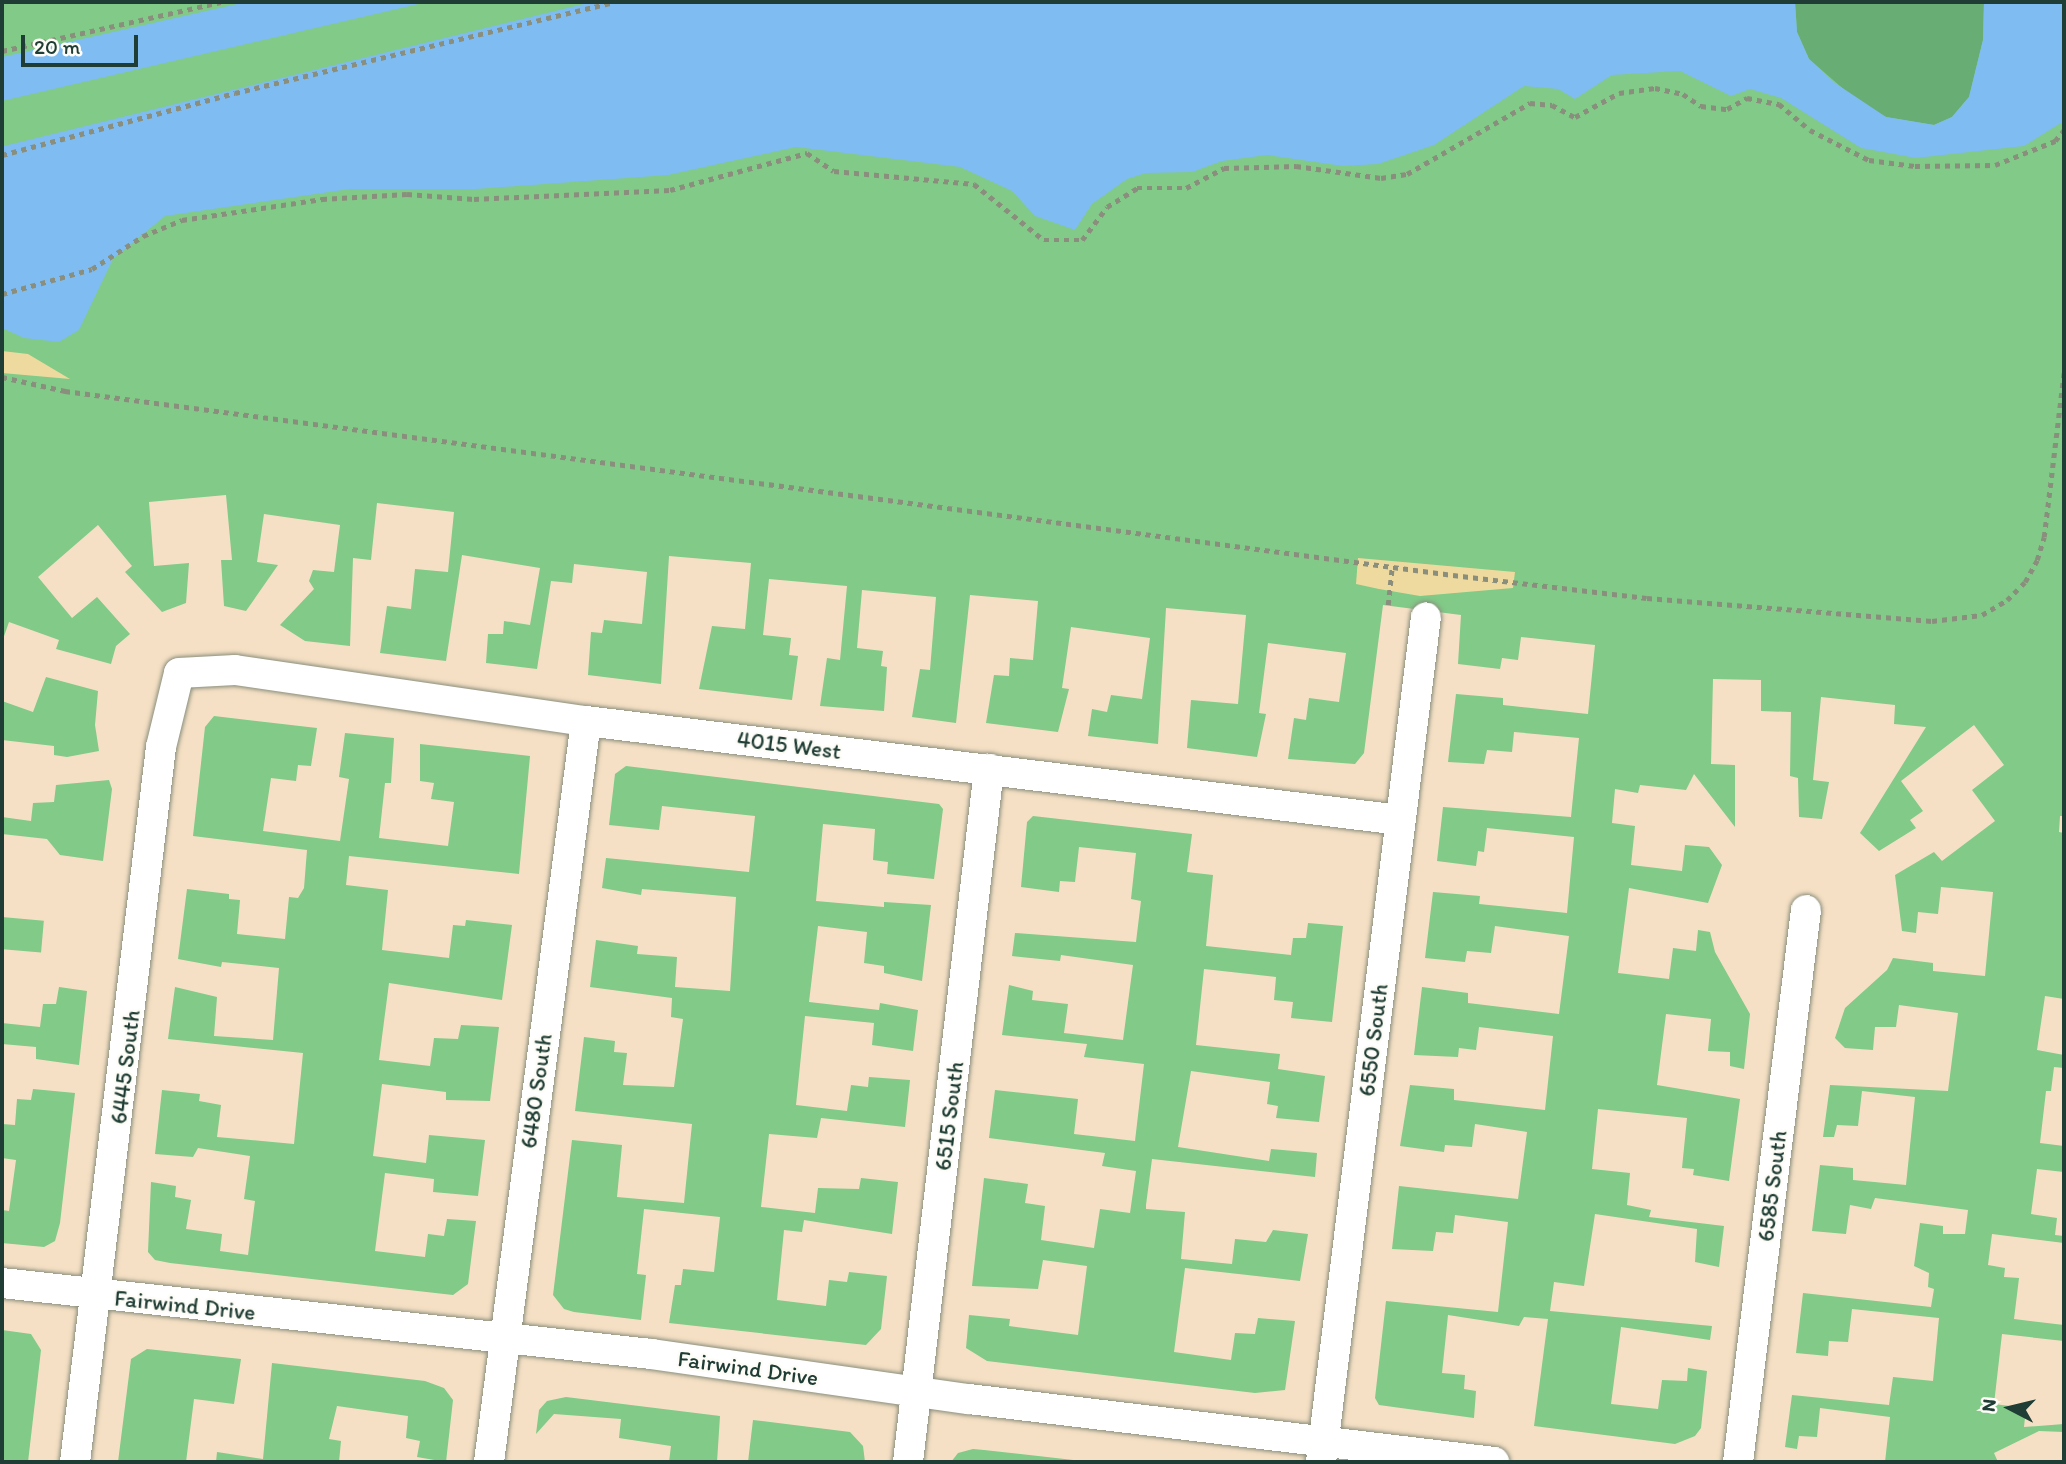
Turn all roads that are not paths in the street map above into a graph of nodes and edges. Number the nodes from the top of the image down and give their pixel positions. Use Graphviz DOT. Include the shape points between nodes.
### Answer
graph roads {
  1 [pos="1426,617"];
  2 [pos="179,673"];
  3 [pos="586,721"];
  4 [pos="989,769"];
  5 [pos="1400,820"];
  6 [pos="1806,910"];
  7 [pos="2,1283"];
  8 [pos="97,1296"];
  9 [pos="503,1337"];
  10 [pos="916,1390"];
  11 [pos="1322,1453"];
  12 [pos="75,1462"];
  13 [pos="489,1462"];
  14 [pos="908,1462"];
  15 [pos="1494,1462"];
  16 [pos="1738,1462"];
  1 -- 5 [label="street, 6550 South"];
  2 -- 3 [label="street, 4015 West" via="235,670"];
  2 -- 8 [label="street, 6445 South" via="162,747"];
  3 -- 4 [label="street, 4015 West"];
  3 -- 9 [label="street, 6480 South"];
  4 -- 5 [label="street, 4015 West"];
  4 -- 10 [label="street, 6515 South"];
  5 -- 11 [label="street, 6550 South"];
  6 -- 16 [label="street, 6585 South"];
  7 -- 8 [label="street, Fairwind Drive"];
  8 -- 9 [label="street, Fairwind Drive"];
  8 -- 12 [label="street, 6445 South"];
  9 -- 10 [label="street, Fairwind Drive"];
  9 -- 13 [label="street, 6480 South"];
  10 -- 11 [label="street, Fairwind Drive"];
  10 -- 14 [label="street, 6515 South"];
  11 -- 15 [label="street, Fairwind Drive"];
}
